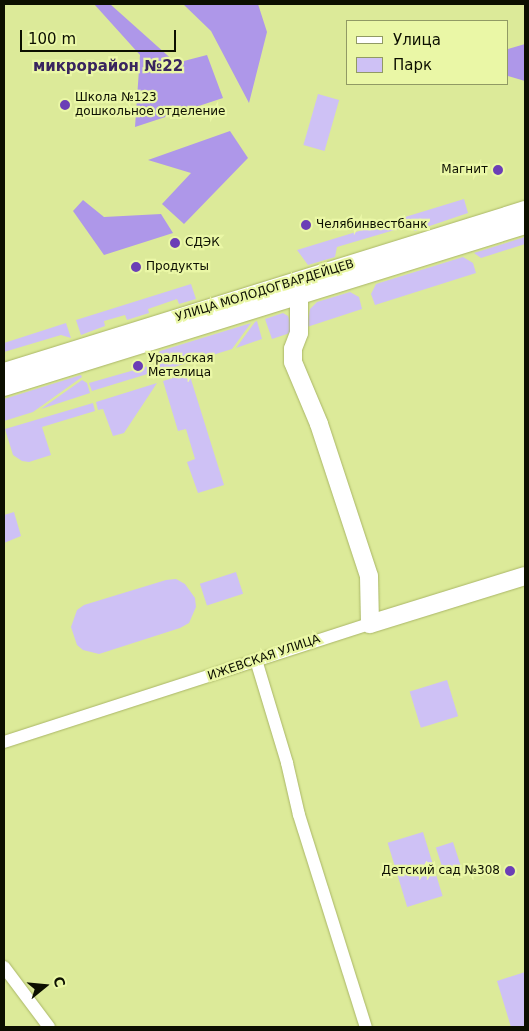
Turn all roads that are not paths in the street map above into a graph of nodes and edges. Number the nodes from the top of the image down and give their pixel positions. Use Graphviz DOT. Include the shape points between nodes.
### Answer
graph roads {
  1 [pos="525,210"];
  2 [pos="525,225"];
  3 [pos="297,289"];
  4 [pos="4,372"];
  5 [pos="4,387"];
  6 [pos="525,576"];
  7 [pos="370,624"];
  8 [pos="256,660"];
  9 [pos="4,742"];
  10 [pos="4,967"];
  11 [pos="49,1027"];
  12 [pos="366,1027"];
  1 -- 3 [label="main road, УЛИЦА МОЛОДОГВАРДЕЙЦЕВ"];
  2 -- 3 [label="main road, УЛИЦА МОЛОДОГВАРДЕЙЦЕВ"];
  3 -- 4 [label="main road, УЛИЦА МОЛОДОГВАРДЕЙЦЕВ"];
  3 -- 5 [label="main road, УЛИЦА МОЛОДОГВАРДЕЙЦЕВ"];
  3 -- 7 [label="main road" via="299,333 293,349 293,362 342,491 369,576"];
  6 -- 7 [label="main road, ИЖЕВСКАЯ УЛИЦА"];
  7 -- 8 [label="street, ИЖЕВСКАЯ УЛИЦА"];
  8 -- 9 [label="street, ИЖЕВСКАЯ УЛИЦА" via="172,690"];
  8 -- 12 [label="street" via="299,815"];
  10 -- 11 [label="street"];
}
